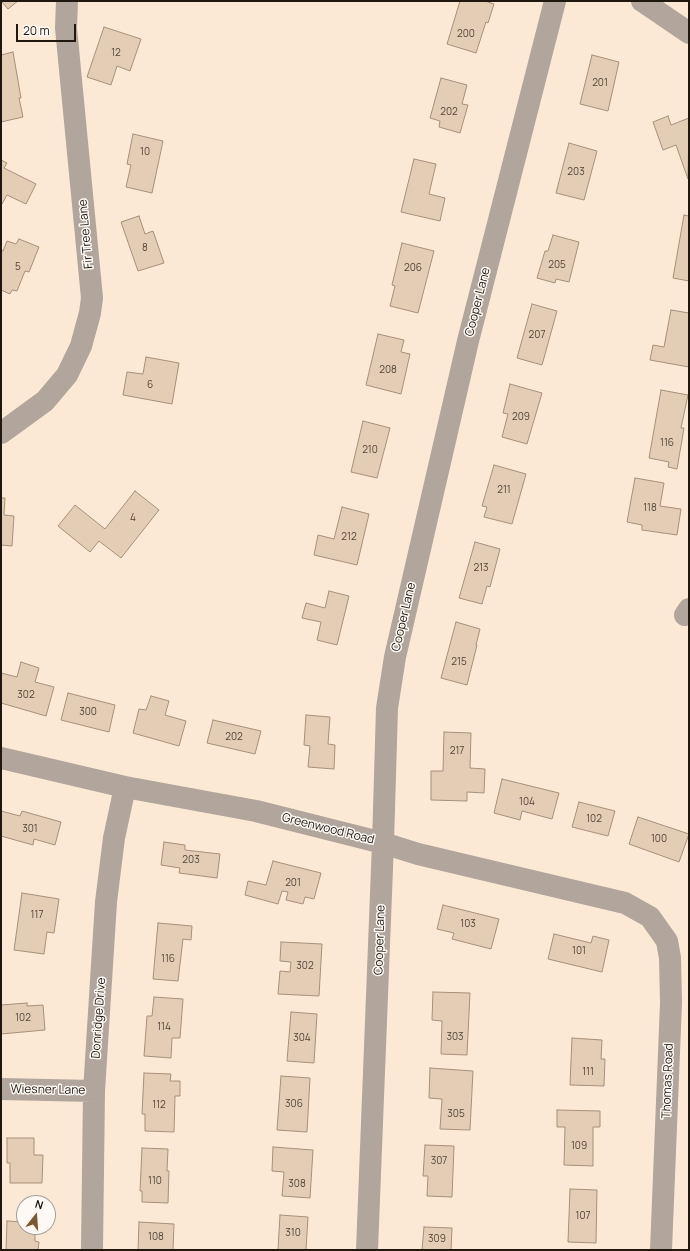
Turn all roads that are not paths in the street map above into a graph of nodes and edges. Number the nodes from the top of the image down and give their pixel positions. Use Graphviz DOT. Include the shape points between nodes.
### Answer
graph roads {
  1 [pos="66,1"];
  2 [pos="555,1"];
  3 [pos="642,1"];
  4 [pos="689,33"];
  5 [pos="1,433"];
  6 [pos="1,758"];
  7 [pos="125,787"];
  8 [pos="383,843"];
  9 [pos="650,917"];
  10 [pos="1,1089"];
  11 [pos="94,1091"];
  12 [pos="92,1250"];
  13 [pos="367,1250"];
  14 [pos="662,1250"];
  1 -- 5 [label="street, Fir Tree Lane" via="66,28 92,298 90,313 81,346 67,375 45,401"];
  2 -- 8 [label="street, Cooper Lane" via="468,341 395,657 387,708"];
  3 -- 4 [label="street"];
  6 -- 7 [label="street, Greenwood Road"];
  7 -- 8 [label="street, Greenwood Road" via="256,811"];
  7 -- 11 [label="street, Donridge Drive" via="114,838 106,902"];
  8 -- 9 [label="street, Greenwood Road" via="418,854 625,902"];
  8 -- 13 [label="street, Cooper Lane"];
  9 -- 14 [label="street, Thomas Road" via="666,941 670,958 671,1003"];
  10 -- 11 [label="street, Wiesner Lane"];
  11 -- 12 [label="street, Donridge Drive"];
}
